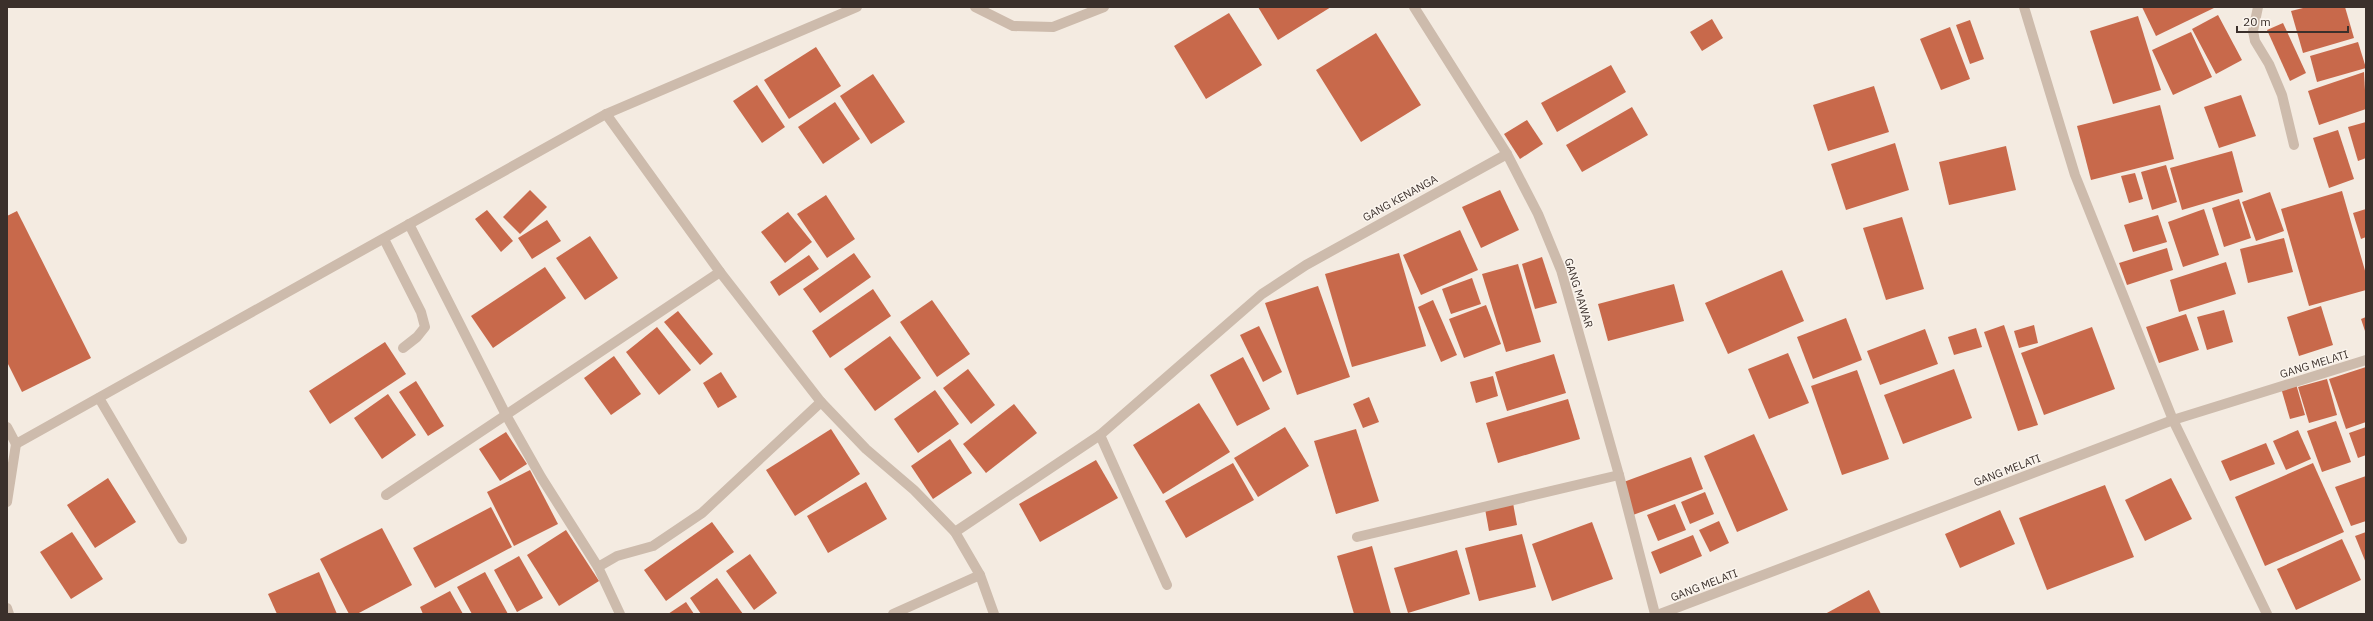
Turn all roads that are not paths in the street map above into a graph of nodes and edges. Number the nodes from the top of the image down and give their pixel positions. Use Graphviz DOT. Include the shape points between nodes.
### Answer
graph roads {
  1 [pos="857,7"];
  2 [pos="975,7"];
  3 [pos="1104,7"];
  4 [pos="1414,7"];
  5 [pos="2024,7"];
  6 [pos="2258,7"];
  7 [pos="606,114"];
  8 [pos="2294,145"];
  9 [pos="1507,154"];
  10 [pos="409,224"];
  11 [pos="384,239"];
  12 [pos="720,272"];
  13 [pos="403,348"];
  14 [pos="2366,360"];
  15 [pos="99,398"];
  16 [pos="821,402"];
  17 [pos="506,416"];
  18 [pos="2173,420"];
  19 [pos="7,427"];
  20 [pos="1100,435"];
  21 [pos="16,444"];
  22 [pos="1619,475"];
  23 [pos="386,496"];
  24 [pos="7,502"];
  25 [pos="955,532"];
  26 [pos="1357,537"];
  27 [pos="182,539"];
  28 [pos="598,567"];
  29 [pos="980,575"];
  30 [pos="1167,585"];
  31 [pos="7,608"];
  32 [pos="9,614"];
  33 [pos="620,614"];
  34 [pos="893,614"];
  35 [pos="994,614"];
  36 [pos="1655,614"];
  37 [pos="1660,614"];
  38 [pos="2267,614"];
  1 -- 7 [label="street"];
  2 -- 3 [label="street" via="1013,26 1053,27"];
  4 -- 9 [label="street, GANG MAWAR"];
  5 -- 18 [label="street" via="2075,175"];
  6 -- 8 [label="street" via="2253,31 2255,41 2269,64 2282,95"];
  7 -- 10 [label="street"];
  7 -- 12 [label="street"];
  9 -- 20 [label="street, GANG KENANGA" via="1306,265 1262,294"];
  9 -- 22 [label="street, GANG MAWAR" via="1538,214 1561,270"];
  10 -- 11 [label="street"];
  10 -- 17 [label="street"];
  11 -- 13 [label="street" via="421,312 425,327 418,337"];
  11 -- 15 [label="street"];
  12 -- 16 [label="street"];
  12 -- 17 [label="street"];
  14 -- 18 [label="street, GANG MELATI"];
  15 -- 21 [label="street"];
  15 -- 27 [label="street"];
  16 -- 25 [label="street" via="866,449 914,490"];
  16 -- 28 [label="street" via="702,513 653,546 617,556"];
  17 -- 23 [label="street"];
  17 -- 28 [label="street" via="540,477"];
  18 -- 37 [label="street, GANG MELATI"];
  18 -- 38 [label="street"];
  19 -- 21 [label="street"];
  20 -- 25 [label="street, GANG KENANGA"];
  20 -- 30 [label="street"];
  21 -- 24 [label="street"];
  22 -- 26 [label="street"];
  22 -- 36 [label="street, GANG MAWAR"];
  25 -- 29 [label="street"];
  28 -- 33 [label="street"];
  29 -- 34 [label="street"];
  29 -- 35 [label="street"];
  31 -- 32 [label="street"];
}
